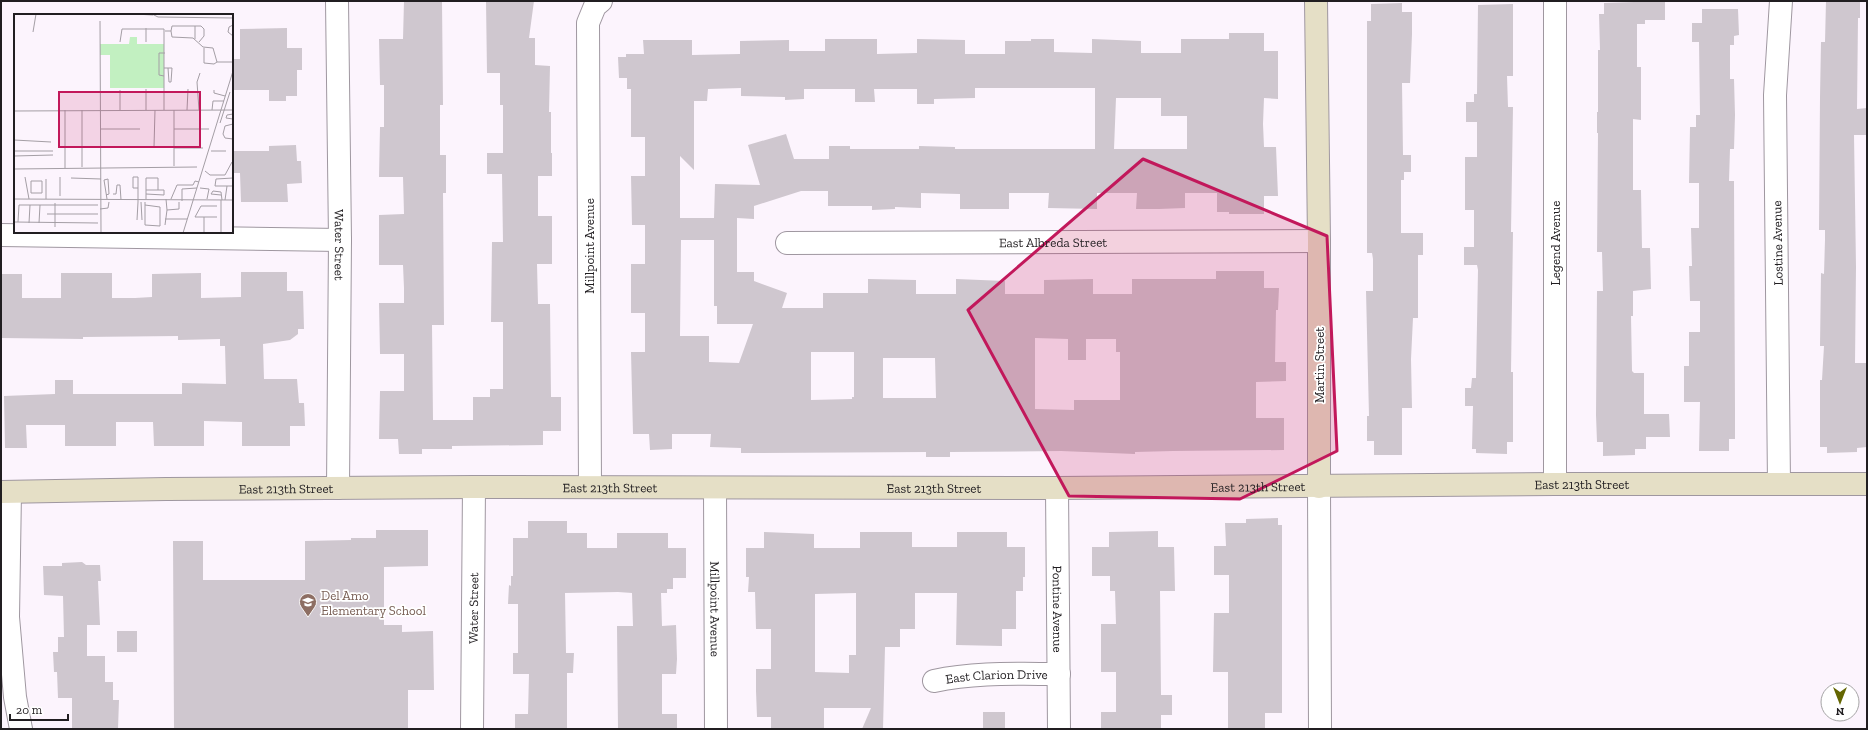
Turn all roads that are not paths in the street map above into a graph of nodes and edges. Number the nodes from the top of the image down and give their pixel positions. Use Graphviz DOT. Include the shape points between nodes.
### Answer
graph roads {
  1 [pos="337,1"];
  2 [pos="1316,1"];
  3 [pos="1555,1"];
  4 [pos="1781,1"];
  5 [pos="598,3"];
  6 [pos="1,235"];
  7 [pos="340,240"];
  8 [pos="1319,241"];
  9 [pos="787,243"];
  10 [pos="1555,484"];
  11 [pos="1779,484"];
  12 [pos="1867,484"];
  13 [pos="474,487"];
  14 [pos="590,487"];
  15 [pos="1319,487"];
  16 [pos="338,488"];
  17 [pos="715,488"];
  18 [pos="1057,488"];
  19 [pos="5,492"];
  20 [pos="1059,674"];
  21 [pos="934,682"];
  22 [pos="21,729"];
  23 [pos="472,729"];
  24 [pos="716,729"];
  25 [pos="1059,729"];
  26 [pos="1320,729"];
  1 -- 7 [label="street, Water Street"];
  2 -- 8 [label="street, Martin Street"];
  3 -- 10 [label="street, Legend Avenue"];
  4 -- 11 [label="street, Lostine Avenue" via="1775,95"];
  5 -- 14 [label="street, Millpoint Avenue" via="588,23 587,38"];
  6 -- 7 [label="street"];
  7 -- 16 [label="street, Water Street"];
  8 -- 9 [label="street, East Albreda Street"];
  8 -- 15 [label="street, Martin Street"];
  10 -- 11 [label="street, East 213th Street"];
  10 -- 15 [label="street, East 213th Street"];
  11 -- 12 [label="street, East 213th Street"];
  13 -- 14 [label="street, East 213th Street"];
  13 -- 16 [label="street, East 213th Street"];
  13 -- 23 [label="street, Water Street"];
  14 -- 17 [label="street, East 213th Street"];
  15 -- 18 [label="street, East 213th Street"];
  15 -- 26 [label="street, Martin Street"];
  16 -- 19 [label="street, East 213th Street"];
  17 -- 18 [label="street, East 213th Street"];
  17 -- 24 [label="street, Millpoint Avenue"];
  18 -- 20 [label="street, Pontine Avenue"];
  19 -- 22 [label="street" via="8,617 14,697"];
  20 -- 21 [label="street, East Clarion Drive" via="986,674 958,676"];
  20 -- 25 [label="street, Pontine Avenue"];
}
